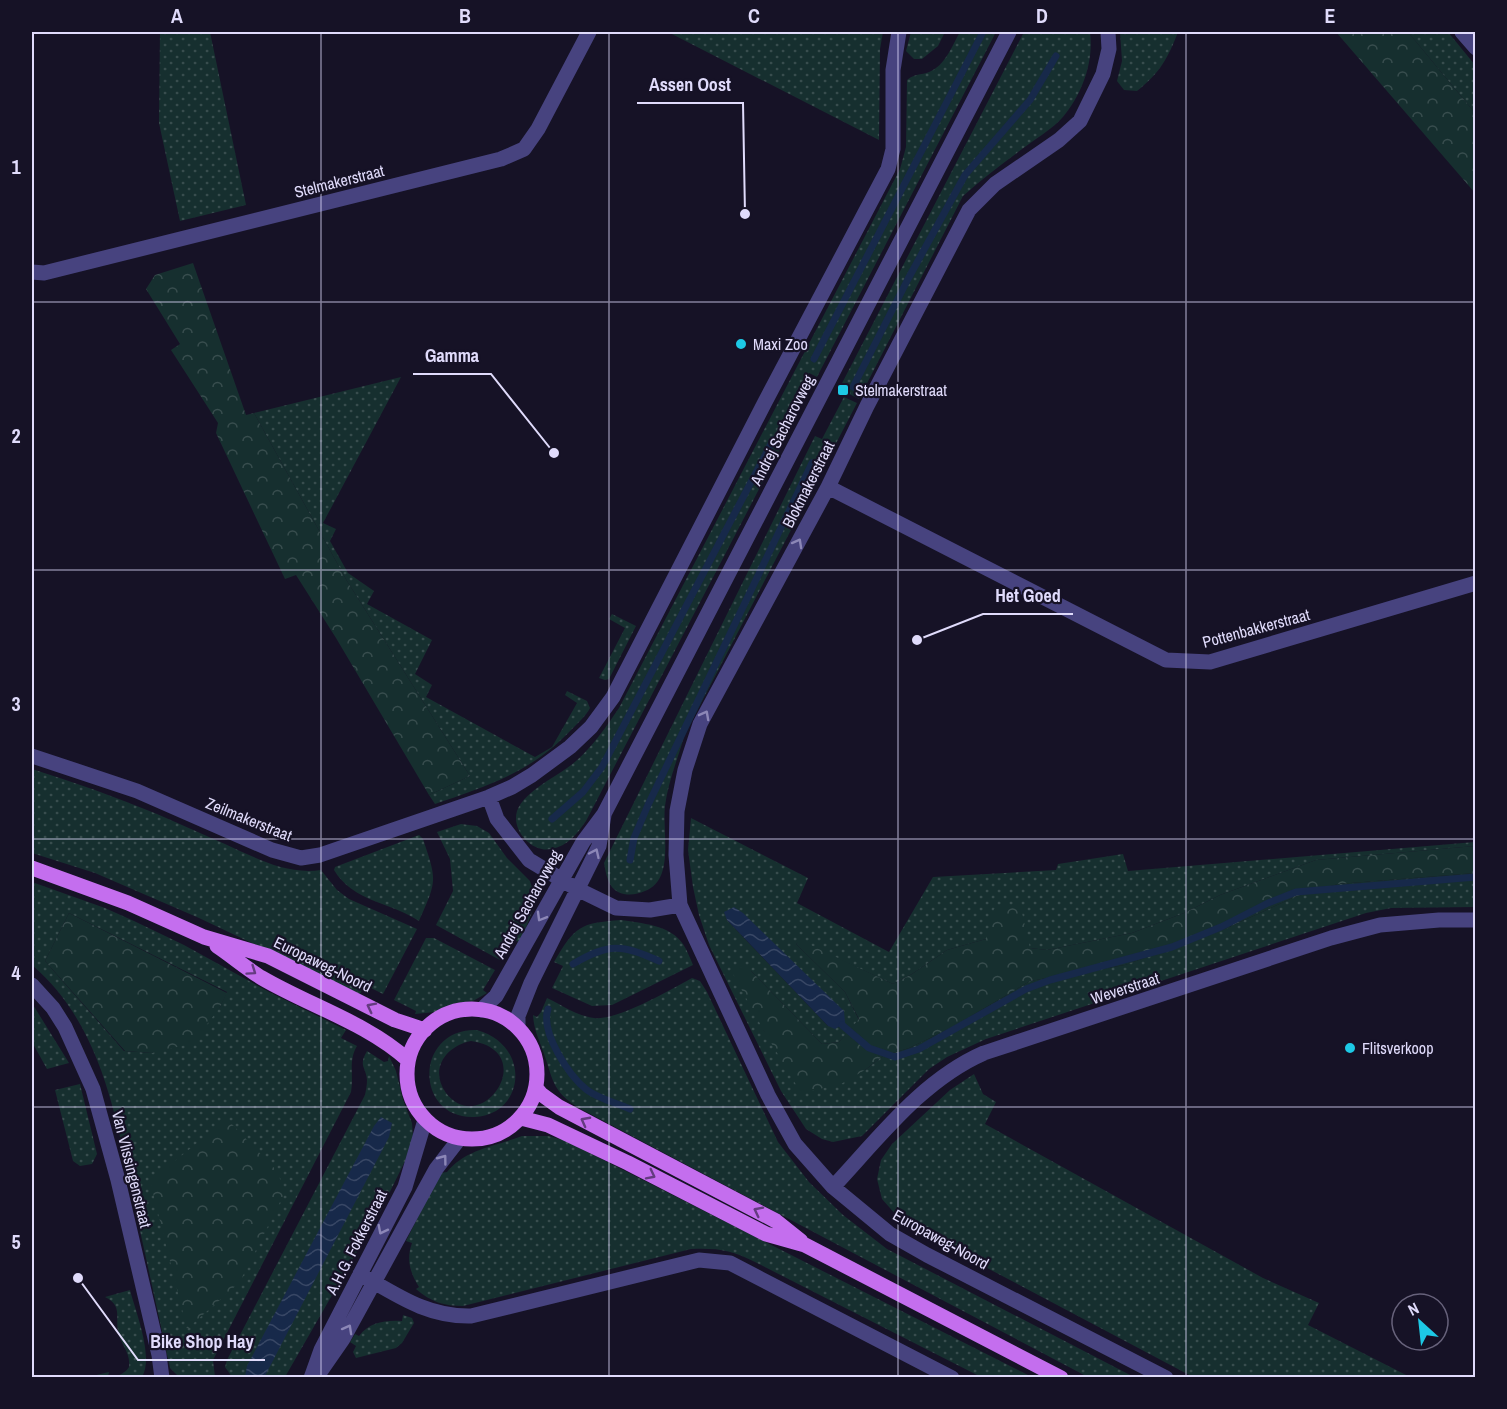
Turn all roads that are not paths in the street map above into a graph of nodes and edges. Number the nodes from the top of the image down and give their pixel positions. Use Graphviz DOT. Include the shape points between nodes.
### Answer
graph roads {
  1 [pos="589,32"];
  2 [pos="899,32"];
  3 [pos="1009,32"];
  4 [pos="1108,32"];
  5 [pos="1462,32"];
  6 [pos="1476,48"];
  7 [pos="32,272"];
  8 [pos="828,487"];
  9 [pos="1476,583"];
  10 [pos="32,756"];
  11 [pos="489,797"];
  12 [pos="604,814"];
  13 [pos="32,868"];
  14 [pos="562,880"];
  15 [pos="577,889"];
  16 [pos="680,905"];
  17 [pos="1476,920"];
  18 [pos="204,937"];
  19 [pos="32,985"];
  20 [pos="481,1010"];
  21 [pos="518,1028"];
  22 [pos="425,1030"];
  23 [pos="408,1060"];
  24 [pos="536,1088"];
  25 [pos="521,1118"];
  26 [pos="425,1120"];
  27 [pos="460,1138"];
  28 [pos="832,1187"];
  29 [pos="806,1245"];
  30 [pos="360,1274"];
  31 [pos="374,1282"];
  32 [pos="162,1377"];
  33 [pos="311,1377"];
  34 [pos="316,1377"];
  35 [pos="952,1377"];
  36 [pos="1061,1377"];
  37 [pos="1166,1377"];
  1 -- 7 [label="street, Stelmakerstraat" via="538,129 524,148 509,155 44,273"];
  2 -- 11 [label="street" via="888,169 613,697 570,747 532,775"];
  3 -- 12 [label="street, Andrej Sacharovweg"];
  4 -- 8 [label="street, Blokmakerstraat" via="1108,60 1080,121 995,184 969,210"];
  5 -- 6 [label="street"];
  8 -- 9 [label="street, Pottenbakkerstraat" via="1166,660 1210,662"];
  16 -- 8 [label="street, Blokmakerstraat, one-way" via="677,811 700,724"];
  10 -- 11 [label="street, Zeilmakerstraat" via="137,791 260,845 301,858 320,855"];
  11 -- 14 [label="street" via="496,819 529,860"];
  12 -- 14 [label="street, Andrej Sacharovweg"];
  15 -- 12 [label="street, Andrej Sacharovweg, one-way" via="599,846"];
  13 -- 18 [label="main road, Europaweg-Noord" via="128,903"];
  14 -- 15 [label="street"];
  14 -- 20 [label="street, Andrej Sacharovweg, one-way" via="496,996"];
  15 -- 16 [label="street" via="616,908 650,910"];
  15 -- 21 [label="street, Andrej Sacharovweg" via="527,993"];
  16 -- 28 [label="street, Europaweg-Noord" via="768,1095 795,1144"];
  17 -- 28 [label="street, Weverstraat" via="1380,925 1331,938 984,1053 939,1079"];
  22 -- 18 [label="main road, Europaweg-Noord, one-way" via="394,1020 268,956"];
  18 -- 23 [label="main road, Europaweg-Noord, one-way" via="262,978 392,1046"];
  19 -- 32 [label="street, Van Vlissingenstraat" via="65,1027 93,1089 118,1180"];
  20 -- 21 [label="main road"];
  20 -- 22 [label="main road" via="450,1013"];
  21 -- 24 [label="main road" via="534,1055"];
  22 -- 23 [label="main road"];
  23 -- 26 [label="main road" via="409,1092"];
  24 -- 25 [label="main road"];
  29 -- 24 [label="main road, one-way" via="776,1221 559,1107"];
  25 -- 27 [label="main road" via="493,1136"];
  25 -- 29 [label="main road, one-way" via="548,1125 618,1158 766,1234"];
  26 -- 27 [label="main road" via="447,1135"];
  26 -- 30 [label="street, A.H.G. Fokkerstraat, one-way" via="405,1187"];
  31 -- 27 [label="street, A.H.G. Fokkerstraat, one-way" via="436,1169"];
  28 -- 37 [label="street, Europaweg-Noord" via="890,1234 918,1250"];
  29 -- 36 [label="main road"];
  30 -- 31 [label="street"];
  30 -- 33 [label="street, A.H.G. Fokkerstraat"];
  34 -- 31 [label="street, A.H.G. Fokkerstraat, one-way" via="343,1339"];
  31 -- 35 [label="street" via="428,1311 471,1316 699,1260 730,1263"];
}
